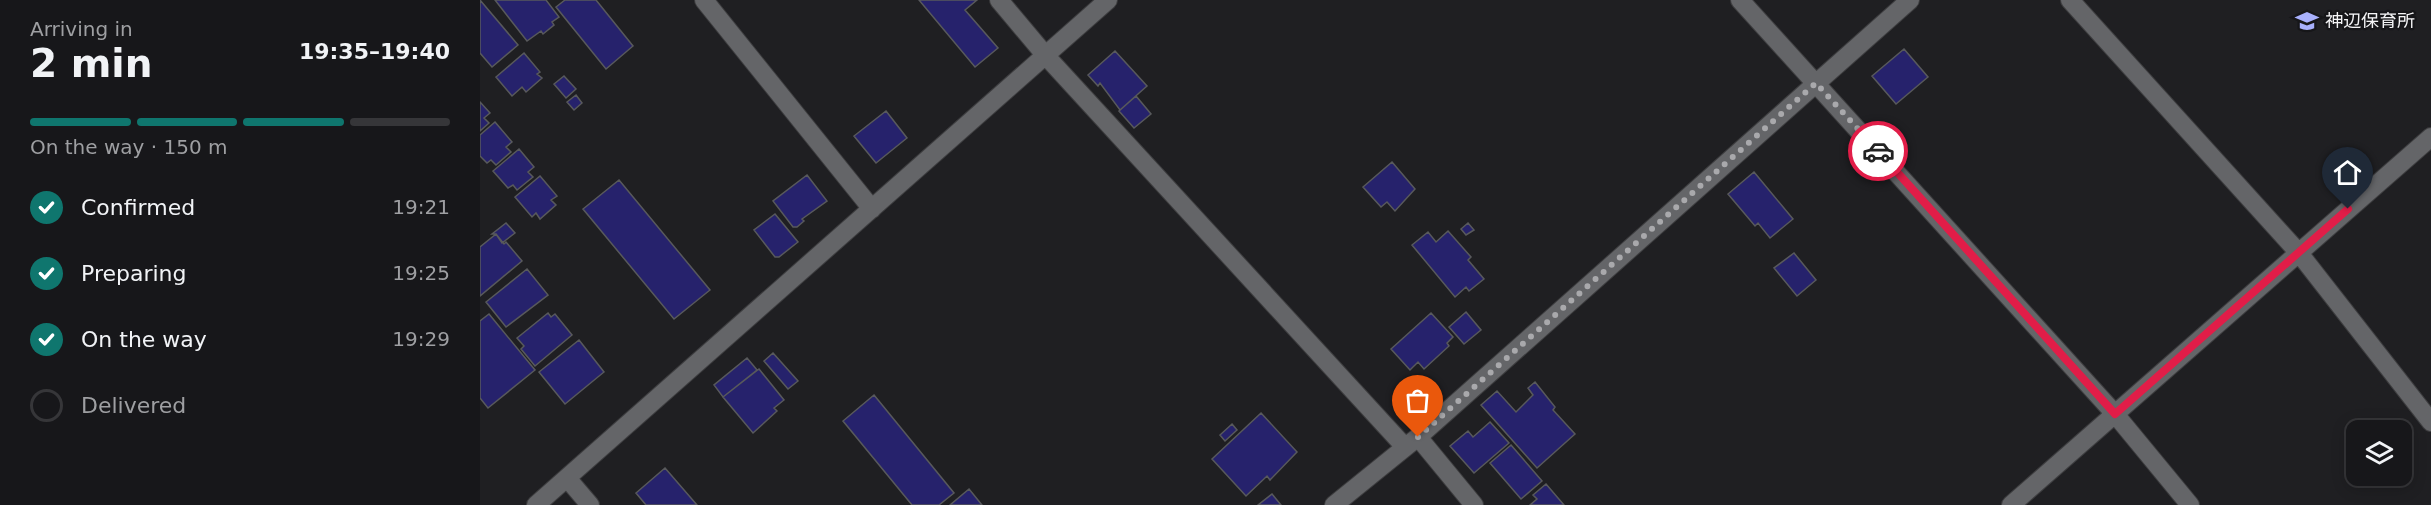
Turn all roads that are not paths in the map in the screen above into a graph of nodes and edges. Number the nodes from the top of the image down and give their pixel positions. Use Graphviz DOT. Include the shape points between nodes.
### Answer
graph roads {
  1 [pos="704,0"];
  2 [pos="999,0"];
  3 [pos="1108,0"];
  4 [pos="1740,0"];
  5 [pos="1910,0"];
  6 [pos="2070,0"];
  7 [pos="1046,56"];
  8 [pos="1816,83"];
  9 [pos="2431,137"];
  10 [pos="872,209"];
  11 [pos="2299,253"];
  12 [pos="2115,414"];
  13 [pos="2431,422"];
  14 [pos="1412,442"];
  15 [pos="567,478"];
  16 [pos="536,505"];
  17 [pos="590,505"];
  18 [pos="1334,505"];
  19 [pos="1474,505"];
  20 [pos="2012,505"];
  21 [pos="2190,505"];
  1 -- 10 [label="street"];
  2 -- 7 [label="street"];
  3 -- 7 [label="street"];
  4 -- 8 [label="street"];
  5 -- 8 [label="street"];
  6 -- 11 [label="street"];
  7 -- 10 [label="street"];
  7 -- 14 [label="street"];
  8 -- 12 [label="street"];
  8 -- 14 [label="street"];
  9 -- 11 [label="street"];
  10 -- 15 [label="street"];
  11 -- 12 [label="street"];
  11 -- 13 [label="street"];
  12 -- 20 [label="street"];
  12 -- 21 [label="street"];
  14 -- 18 [label="street"];
  14 -- 19 [label="street"];
  15 -- 16 [label="street"];
  15 -- 17 [label="street"];
}
